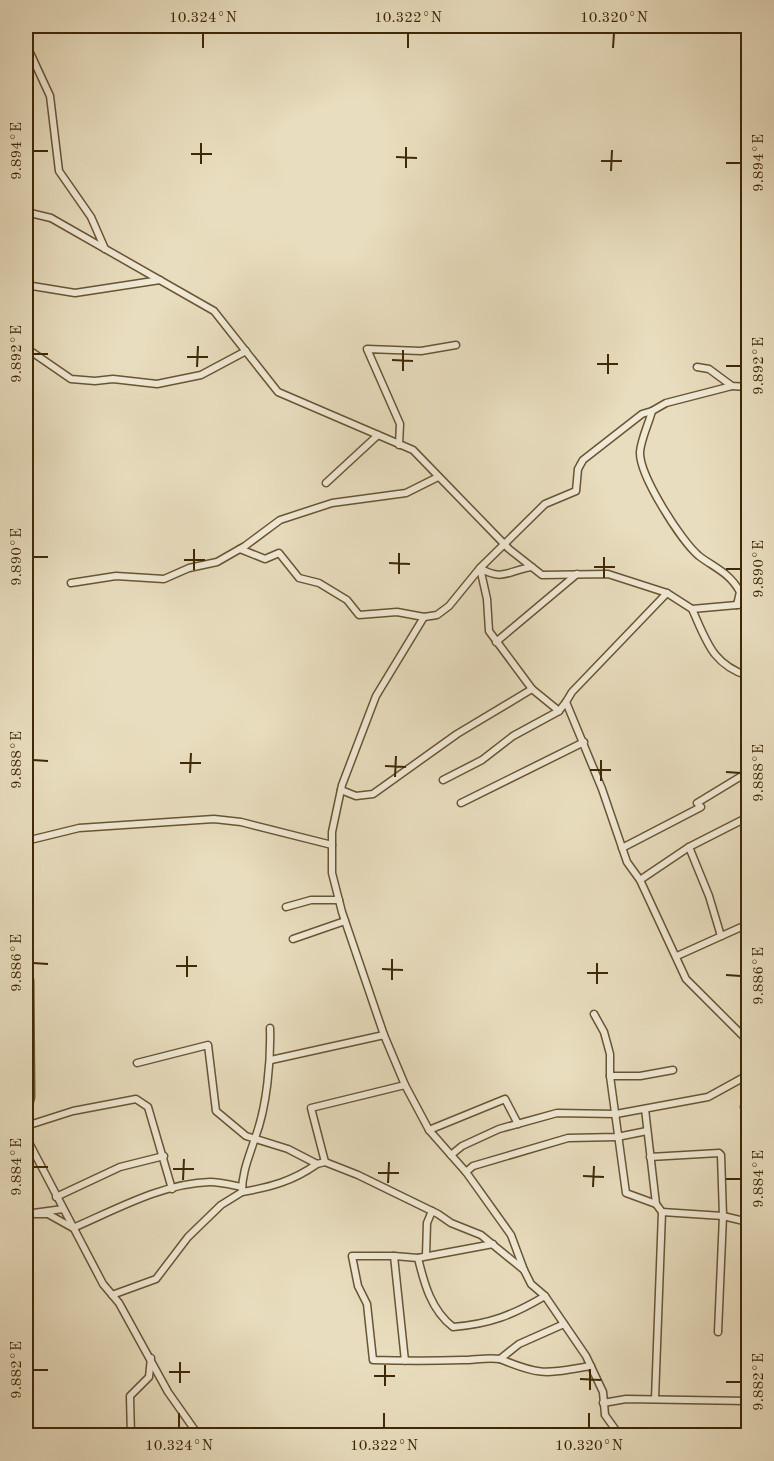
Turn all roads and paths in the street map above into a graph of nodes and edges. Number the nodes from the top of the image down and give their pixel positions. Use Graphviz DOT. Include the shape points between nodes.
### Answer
graph roads {
  1 [pos="26,44"];
  2 [pos="26,212"];
  3 [pos="105,249"];
  4 [pos="160,280"];
  5 [pos="26,285"];
  6 [pos="456,345"];
  7 [pos="26,348"];
  8 [pos="246,351"];
  9 [pos="697,367"];
  10 [pos="732,386"];
  11 [pos="748,387"];
  12 [pos="652,411"];
  13 [pos="378,435"];
  14 [pos="399,445"];
  15 [pos="438,477"];
  16 [pos="326,483"];
  17 [pos="504,544"];
  18 [pos="240,549"];
  19 [pos="532,567"];
  20 [pos="480,568"];
  21 [pos="578,574"];
  22 [pos="71,583"];
  23 [pos="668,593"];
  24 [pos="748,604"];
  25 [pos="737,605"];
  26 [pos="692,609"];
  27 [pos="424,617"];
  28 [pos="496,642"];
  29 [pos="748,676"];
  30 [pos="532,689"];
  31 [pos="566,702"];
  32 [pos="559,711"];
  33 [pos="584,742"];
  34 [pos="747,773"];
  35 [pos="443,780"];
  36 [pos="748,782"];
  37 [pos="341,790"];
  38 [pos="461,803"];
  39 [pos="748,817"];
  40 [pos="26,841"];
  41 [pos="332,845"];
  42 [pos="689,847"];
  43 [pos="622,848"];
  44 [pos="640,880"];
  45 [pos="339,900"];
  46 [pos="286,908"];
  47 [pos="345,921"];
  48 [pos="748,924"];
  49 [pos="721,936"];
  50 [pos="293,939"];
  51 [pos="677,956"];
  52 [pos="30,980"];
  53 [pos="594,1014"];
  54 [pos="270,1028"];
  55 [pos="384,1035"];
  56 [pos="748,1041"];
  57 [pos="271,1060"];
  58 [pos="136,1063"];
  59 [pos="673,1070"];
  60 [pos="748,1075"];
  61 [pos="610,1076"];
  62 [pos="405,1085"];
  63 [pos="645,1109"];
  64 [pos="616,1114"];
  65 [pos="26,1116"];
  66 [pos="518,1124"];
  67 [pos="26,1125"];
  68 [pos="429,1130"];
  69 [pos="647,1131"];
  70 [pos="26,1137"];
  71 [pos="617,1137"];
  72 [pos="255,1138"];
  73 [pos="164,1155"];
  74 [pos="451,1155"];
  75 [pos="650,1157"];
  76 [pos="325,1162"];
  77 [pos="317,1164"];
  78 [pos="466,1172"];
  79 [pos="172,1189"];
  80 [pos="242,1190"];
  81 [pos="56,1197"];
  82 [pos="656,1204"];
  83 [pos="63,1209"];
  84 [pos="432,1211"];
  85 [pos="662,1212"];
  86 [pos="26,1214"];
  87 [pos="35,1214"];
  88 [pos="723,1216"];
  89 [pos="748,1222"];
  90 [pos="73,1228"];
  91 [pos="493,1244"];
  92 [pos="394,1256"];
  93 [pos="426,1256"];
  94 [pos="418,1258"];
  95 [pos="524,1270"];
  96 [pos="112,1295"];
  97 [pos="545,1296"];
  98 [pos="564,1324"];
  99 [pos="718,1332"];
  100 [pos="151,1358"];
  101 [pos="500,1359"];
  102 [pos="405,1361"];
  103 [pos="591,1366"];
  104 [pos="655,1399"];
  105 [pos="748,1401"];
  106 [pos="603,1403"];
  107 [pos="131,1436"];
  108 [pos="199,1436"];
  109 [pos="620,1436"];
  1 -- 3 [label="street" via="50,96 59,171 91,217"];
  2 -- 3 [label="street" via="51,218"];
  3 -- 4 [label="street"];
  4 -- 5 [label="street" via="75,293"];
  4 -- 8 [label="street" via="214,311"];
  6 -- 14 [label="street" via="421,351 368,349 400,424"];
  7 -- 8 [label="street" via="71,379 158,384 201,375"];
  8 -- 13 [label="street" via="278,392"];
  9 -- 10 [label="street" via="719,374"];
  10 -- 11 [label="street"];
  10 -- 12 [label="street" via="666,403"];
  12 -- 17 [label="street" via="642,414 583,460 576,491 545,504"];
  12 -- 25 [label="street" via="640,453 653,488 680,537 702,558 732,577 740,592"];
  13 -- 14 [label="street"];
  13 -- 16 [label="street"];
  14 -- 15 [label="street" via="413,450"];
  15 -- 17 [label="street"];
  15 -- 18 [label="street" via="405,493 332,503 280,520"];
  17 -- 19 [label="street"];
  17 -- 20 [label="street"];
  18 -- 22 [label="street" via="217,562 164,579 116,576"];
  18 -- 27 [label="street" via="265,559 279,553 299,578 319,583 347,600 359,615 397,612"];
  19 -- 20 [label="street" via="503,576"];
  19 -- 21 [label="street" via="542,575"];
  20 -- 27 [label="street" via="448,606 437,615"];
  20 -- 28 [label="street" via="489,631"];
  21 -- 23 [label="street" via="608,574"];
  21 -- 28 [label="street"];
  23 -- 26 [label="street"];
  23 -- 31 [label="street"];
  24 -- 25 [label="street"];
  25 -- 26 [label="street"];
  26 -- 29 [label="street" via="711,651 730,670"];
  27 -- 37 [label="street" via="376,696"];
  28 -- 30 [label="street"];
  30 -- 32 [label="street"];
  30 -- 37 [label="street" via="457,734 374,794 356,796"];
  31 -- 32 [label="street"];
  31 -- 33 [label="street"];
  32 -- 35 [label="street"];
  33 -- 38 [label="street"];
  33 -- 43 [label="street"];
  34 -- 36 [label="street"];
  34 -- 43 [label="street"];
  37 -- 41 [label="street"];
  39 -- 42 [label="street"];
  40 -- 41 [label="street" via="79,828 214,819"];
  41 -- 45 [label="street" via="332,873"];
  42 -- 44 [label="street"];
  42 -- 49 [label="street"];
  43 -- 44 [label="street"];
  44 -- 51 [label="street"];
  45 -- 46 [label="street" via="311,900"];
  45 -- 47 [label="street"];
  47 -- 50 [label="street"];
  47 -- 55 [label="street"];
  48 -- 49 [label="street"];
  49 -- 51 [label="street"];
  51 -- 56 [label="street" via="686,979"];
  52 -- 65 [label="street" via="31,1097"];
  53 -- 61 [label="street" via="610,1054"];
  54 -- 57 [label="street"];
  55 -- 57 [label="street"];
  55 -- 62 [label="street"];
  57 -- 72 [label="street"];
  58 -- 72 [label="street" via="208,1045 216,1111 244,1135"];
  59 -- 61 [label="street" via="640,1077"];
  60 -- 63 [label="street" via="708,1097"];
  61 -- 64 [label="street"];
  62 -- 68 [label="street"];
  62 -- 76 [label="street" via="311,1108"];
  63 -- 64 [label="street"];
  63 -- 69 [label="street"];
  64 -- 66 [label="street" via="557,1113"];
  64 -- 71 [label="street"];
  66 -- 68 [label="street" via="505,1099"];
  66 -- 74 [label="street" via="498,1129"];
  67 -- 73 [label="street" via="136,1099 148,1107"];
  68 -- 74 [label="street"];
  69 -- 71 [label="street"];
  69 -- 75 [label="street"];
  70 -- 81 [label="street"];
  71 -- 78 [label="street" via="568,1138 473,1166"];
  71 -- 82 [label="street" via="626,1193"];
  72 -- 77 [label="street"];
  72 -- 80 [label="street" via="244,1167"];
  73 -- 79 [label="street"];
  73 -- 81 [label="street" via="120,1167"];
  74 -- 78 [label="street"];
  75 -- 82 [label="street"];
  75 -- 88 [label="street" via="719,1153"];
  76 -- 77 [label="street"];
  76 -- 84 [label="street"];
  77 -- 80 [label="street" via="296,1179 272,1187"];
  78 -- 95 [label="street" via="512,1235"];
  79 -- 80 [label="street" via="210,1182"];
  79 -- 90 [label="street"];
  80 -- 96 [label="street" via="188,1237 156,1279"];
  81 -- 83 [label="street"];
  82 -- 85 [label="street"];
  83 -- 87 [label="street"];
  83 -- 90 [label="street"];
  84 -- 91 [label="street"];
  84 -- 93 [label="street" via="427,1223"];
  85 -- 88 [label="street"];
  85 -- 104 [label="street"];
  86 -- 87 [label="street"];
  87 -- 90 [label="street" via="48,1214"];
  88 -- 89 [label="street"];
  88 -- 99 [label="street"];
  90 -- 96 [label="street"];
  91 -- 93 [label="street"];
  91 -- 95 [label="street"];
  92 -- 94 [label="street"];
  92 -- 102 [label="street"];
  92 -- 102 [label="street" via="352,1256 358,1286 367,1304 373,1360"];
  93 -- 94 [label="street"];
  94 -- 97 [label="street" via="425,1288 444,1320 453,1327 483,1325"];
  95 -- 97 [label="street" via="531,1284"];
  96 -- 100 [label="street"];
  97 -- 98 [label="street"];
  98 -- 101 [label="street" via="519,1344"];
  98 -- 103 [label="street"];
  100 -- 107 [label="street" via="149,1377 130,1396"];
  100 -- 108 [label="street" via="168,1392"];
  101 -- 102 [label="street"];
  101 -- 103 [label="street" via="536,1373"];
  103 -- 106 [label="street" via="603,1392"];
  104 -- 105 [label="street"];
  104 -- 106 [label="street"];
  106 -- 109 [label="street" via="605,1415"];
}
